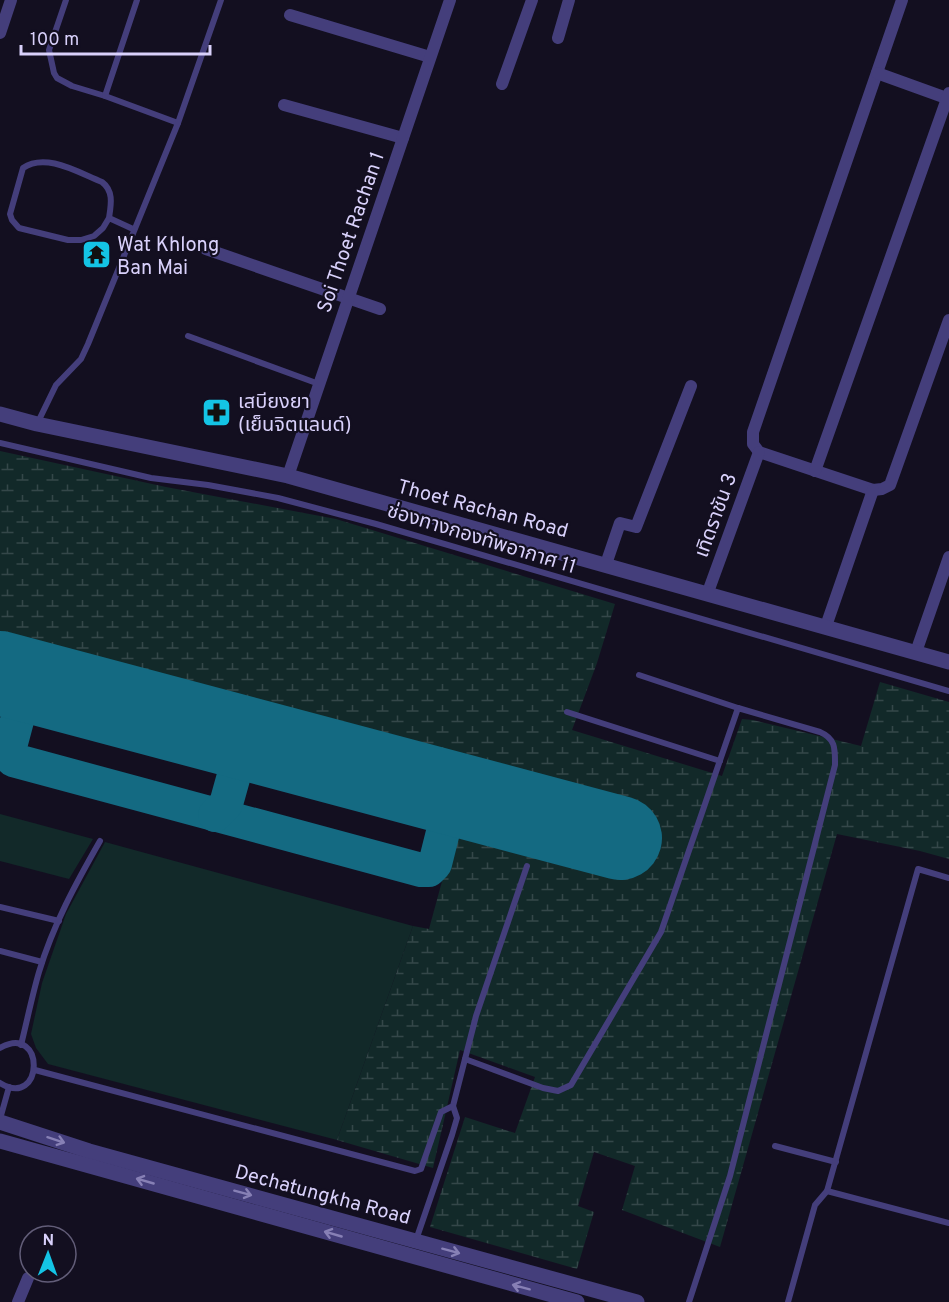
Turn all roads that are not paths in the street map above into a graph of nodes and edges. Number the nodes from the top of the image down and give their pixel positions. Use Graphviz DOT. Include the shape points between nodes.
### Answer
graph roads {
  1 [pos="11,0"];
  2 [pos="66,0"];
  3 [pos="137,0"];
  4 [pos="221,0"];
  5 [pos="450,0"];
  6 [pos="532,0"];
  7 [pos="569,0"];
  8 [pos="902,0"];
  9 [pos="290,15"];
  10 [pos="0,33"];
  11 [pos="558,38"];
  12 [pos="430,57"];
  13 [pos="877,73"];
  14 [pos="502,84"];
  15 [pos="105,96"];
  16 [pos="948,96"];
  17 [pos="284,105"];
  18 [pos="178,123"];
  19 [pos="403,138"];
  20 [pos="109,218"];
  21 [pos="133,229"];
  22 [pos="206,249"];
  23 [pos="348,298"];
  24 [pos="380,309"];
  25 [pos="949,320"];
  26 [pos="188,336"];
  27 [pos="319,384"];
  28 [pos="691,386"];
  29 [pos="0,414"];
  30 [pos="37,424"];
  31 [pos="0,443"];
  32 [pos="759,452"];
  33 [pos="815,471"];
  34 [pos="288,476"];
  35 [pos="873,490"];
  36 [pos="949,557"];
  37 [pos="606,564"];
  38 [pos="708,592"];
  39 [pos="826,626"];
  40 [pos="916,651"];
  41 [pos="949,662"];
  42 [pos="639,675"];
  43 [pos="949,691"];
  44 [pos="738,708"];
  45 [pos="567,712"];
  46 [pos="720,761"];
  47 [pos="100,841"];
  48 [pos="527,866"];
  49 [pos="949,878"];
  50 [pos="0,907"];
  51 [pos="59,921"];
  52 [pos="0,951"];
  53 [pos="42,962"];
  54 [pos="21,1045"];
  55 [pos="0,1048"];
  56 [pos="465,1059"];
  57 [pos="35,1070"];
  58 [pos="0,1083"];
  59 [pos="9,1087"];
  60 [pos="453,1106"];
  61 [pos="0,1120"];
  62 [pos="0,1142"];
  63 [pos="775,1146"];
  64 [pos="836,1162"];
  65 [pos="827,1191"];
  66 [pos="949,1223"];
  67 [pos="415,1241"];
  68 [pos="26,1284"];
  69 [pos="18,1302"];
  70 [pos="577,1302"];
  71 [pos="637,1302"];
  72 [pos="689,1302"];
  73 [pos="788,1302"];
  1 -- 10 [label="street"];
  2 -- 15 [label="lane" via="49,50 54,73 72,86"];
  3 -- 15 [label="lane"];
  4 -- 18 [label="lane"];
  5 -- 12 [label="street, Soi Thoet Rachan 1"];
  6 -- 14 [label="street"];
  7 -- 11 [label="street"];
  8 -- 13 [label="street"];
  9 -- 12 [label="street"];
  12 -- 19 [label="street, Soi Thoet Rachan 1"];
  13 -- 16 [label="street"];
  13 -- 32 [label="street" via="753,432 753,444"];
  15 -- 18 [label="lane"];
  16 -- 33 [label="street"];
  17 -- 19 [label="street"];
  18 -- 21 [label="lane"];
  19 -- 23 [label="street, Soi Thoet Rachan 1"];
  20 -- 20 [label="lane" via="94,236 81,240 19,228 10,214 23,168 30,163 55,164 102,182 110,193"];
  20 -- 21 [label="lane"];
  21 -- 30 [label="lane" via="81,358 56,385"];
  22 -- 23 [label="street"];
  23 -- 24 [label="street"];
  23 -- 27 [label="street, Soi Thoet Rachan 1"];
  25 -- 35 [label="street" via="890,485"];
  26 -- 27 [label="lane"];
  27 -- 34 [label="street, Soi Thoet Rachan 1"];
  28 -- 37 [label="street" via="636,527 620,523"];
  29 -- 30 [label="street, Thoet Rachan Road"];
  30 -- 34 [label="street, Thoet Rachan Road"];
  31 -- 43 [label="lane, ช่องทางกองทัพอากาศ 11" via="151,478 278,498"];
  32 -- 33 [label="street"];
  32 -- 38 [label="street, เทิดราชัน 3"];
  33 -- 35 [label="street"];
  34 -- 37 [label="street, Thoet Rachan Road"];
  35 -- 39 [label="street"];
  36 -- 40 [label="street"];
  37 -- 38 [label="street, Thoet Rachan Road"];
  38 -- 39 [label="street, Thoet Rachan Road"];
  39 -- 40 [label="street, Thoet Rachan Road"];
  40 -- 41 [label="street, Thoet Rachan Road"];
  42 -- 44 [label="lane"];
  44 -- 46 [label="lane"];
  44 -- 72 [label="lane" via="826,735 835,744 835,765 730,1176"];
  45 -- 46 [label="lane"];
  46 -- 56 [label="lane" via="661,932 571,1085 558,1091 543,1088"];
  47 -- 51 [label="lane" via="71,890"];
  48 -- 56 [label="lane"];
  49 -- 64 [label="lane" via="918,869"];
  50 -- 51 [label="lane"];
  51 -- 53 [label="lane"];
  52 -- 53 [label="lane"];
  53 -- 54 [label="lane"];
  54 -- 55 [label="lane"];
  54 -- 57 [label="lane" via="31,1052"];
  56 -- 60 [label="lane"];
  57 -- 59 [label="lane" via="23,1086"];
  57 -- 60 [label="lane" via="415,1171 424,1164 441,1112"];
  58 -- 59 [label="lane"];
  59 -- 61 [label="lane"];
  60 -- 67 [label="lane" via="457,1118"];
  61 -- 67 [label="street, Dechatungkha Road, one-way" via="89,1151"];
  70 -- 62 [label="street, Dechatungkha Road, one-way"];
  63 -- 64 [label="lane"];
  64 -- 65 [label="lane"];
  65 -- 66 [label="lane"];
  65 -- 73 [label="lane" via="815,1205"];
  67 -- 71 [label="street, Dechatungkha Road, one-way"];
  68 -- 69 [label="street"];
}
